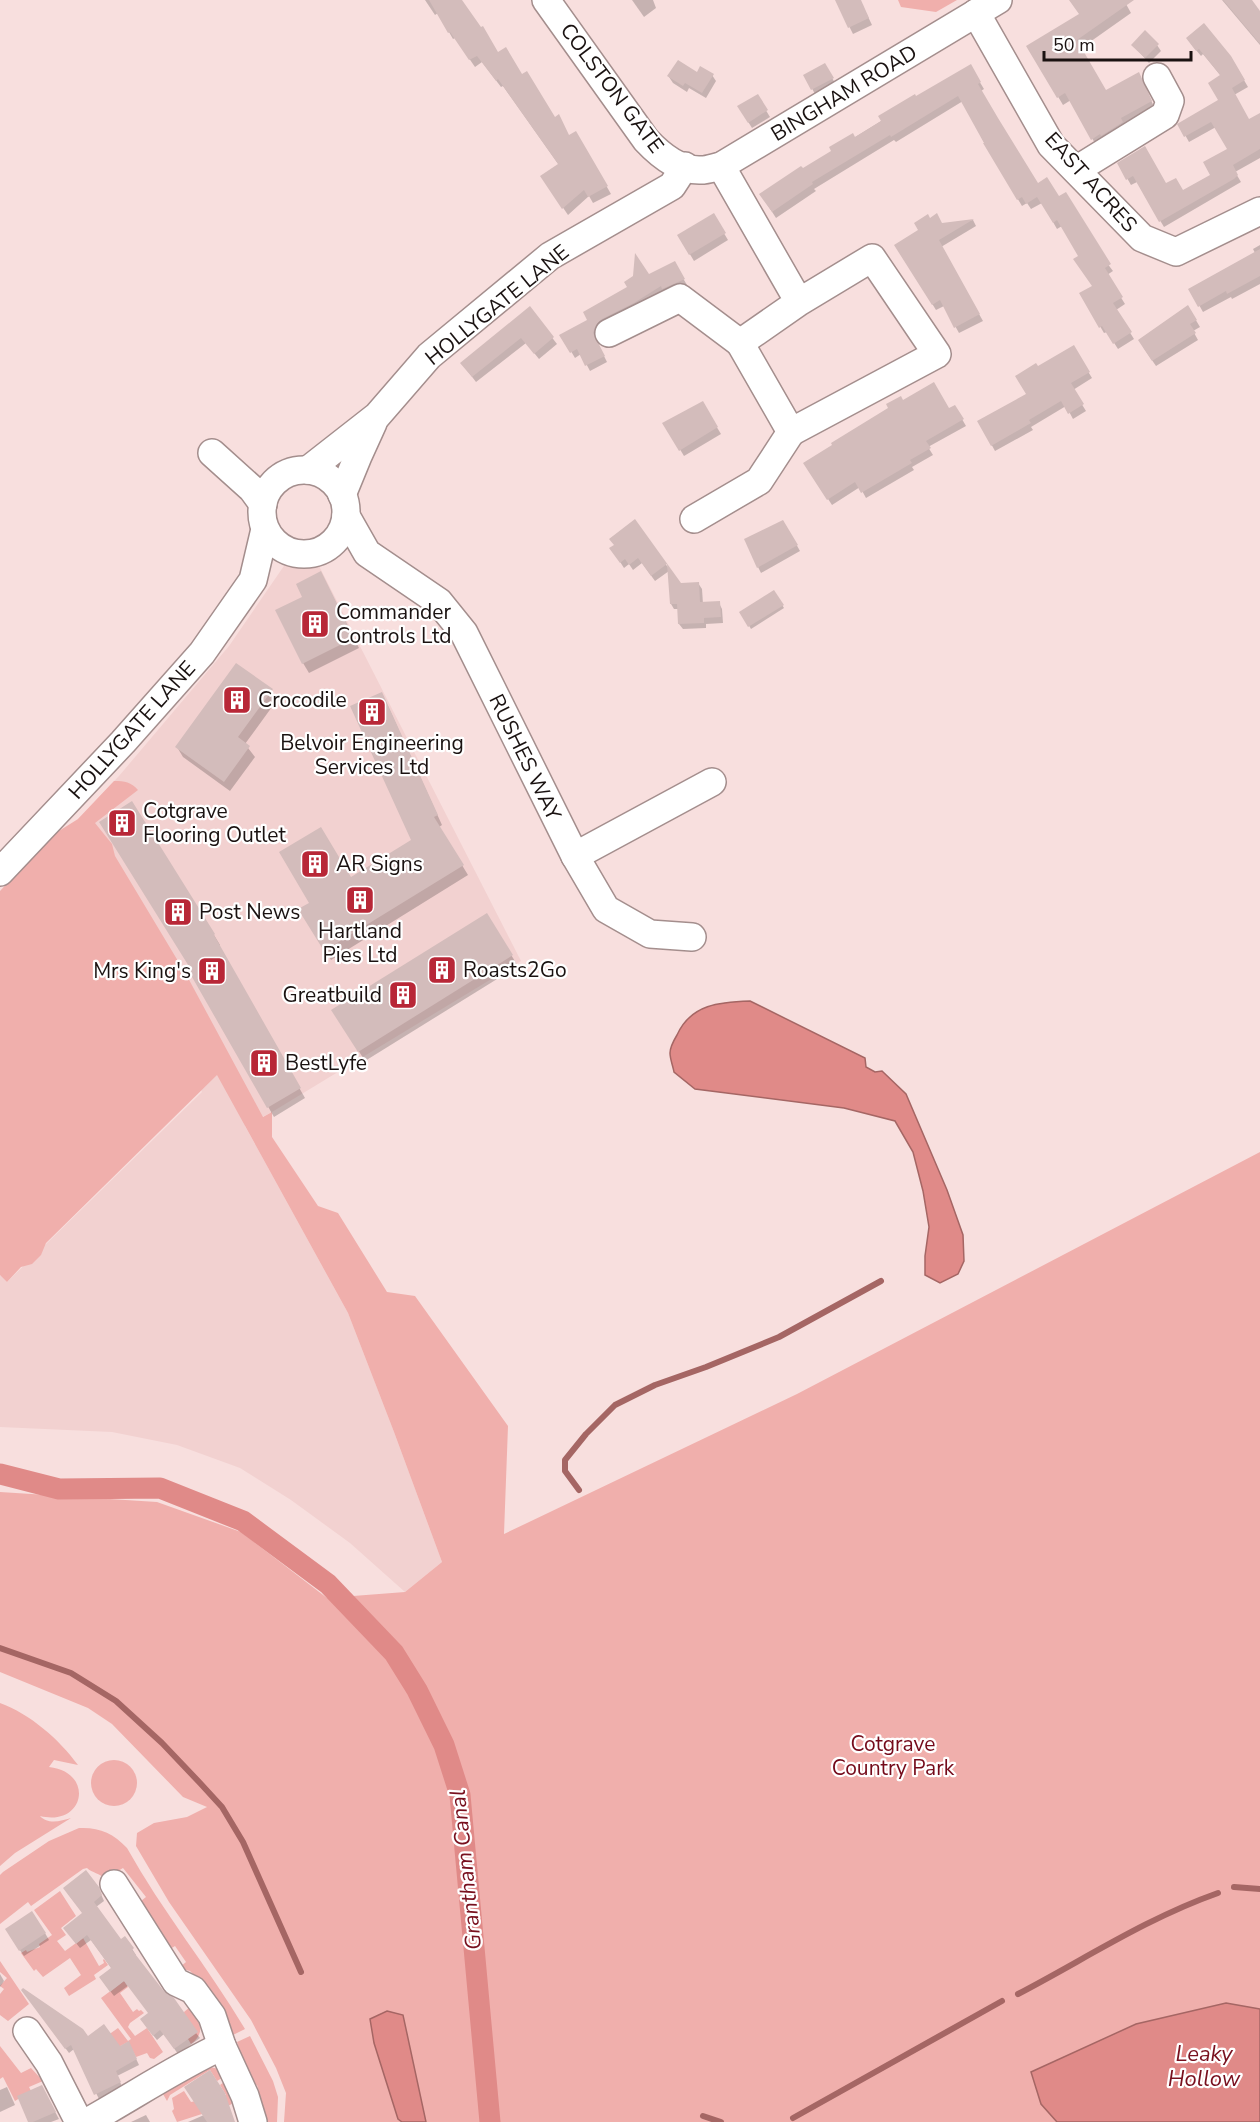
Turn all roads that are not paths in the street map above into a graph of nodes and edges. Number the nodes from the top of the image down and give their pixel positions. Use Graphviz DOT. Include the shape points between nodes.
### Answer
graph roads {
  1 [pos="546,0"];
  2 [pos="987,7"];
  3 [pos="1156,77"];
  4 [pos="685,166"];
  5 [pos="721,166"];
  6 [pos="1076,170"];
  7 [pos="1260,211"];
  8 [pos="800,302"];
  9 [pos="609,333"];
  10 [pos="740,343"];
  11 [pos="376,416"];
  12 [pos="791,432"];
  13 [pos="308,470"];
  14 [pos="282,476"];
  15 [pos="344,506"];
  16 [pos="264,516"];
  17 [pos="694,519"];
  18 [pos="326,548"];
  19 [pos="367,553"];
  20 [pos="299,554"];
  21 [pos="253,580"];
  22 [pos="712,782"];
  23 [pos="575,856"];
  24 [pos="0,872"];
  25 [pos="692,937"];
  26 [pos="114,1884"];
  27 [pos="27,2031"];
  28 [pos="222,2046"];
  29 [pos="79,2122"];
  30 [pos="87,2122"];
  31 [pos="253,2122"];
  1 -- 4 [label="street, COLSTON GATE" via="646,140 658,153"];
  2 -- 5 [label="street, BINGHAM ROAD"];
  2 -- 6 [label="street, EAST ACRES" via="1052,145"];
  3 -- 6 [label="street" via="1170,101 1165,115"];
  4 -- 5 [label="street, BINGHAM ROAD" via="700,170"];
  4 -- 11 [label="street, HOLLYGATE LANE" via="672,186 550,256 429,356"];
  5 -- 8 [label="street"];
  6 -- 7 [label="street, EAST ACRES" via="1142,238 1176,252"];
  8 -- 10 [label="street"];
  8 -- 12 [label="street" via="872,258 937,354"];
  9 -- 10 [label="street" via="680,298"];
  10 -- 12 [label="street"];
  11 -- 13 [label="street, HOLLYGATE LANE"];
  11 -- 15 [label="street, HOLLYGATE LANE" via="357,456"];
  12 -- 17 [label="street" via="759,482"];
  13 -- 14 [label="street, HOLLYGATE LANE"];
  13 -- 15 [label="street" via="328,478"];
  14 -- 16 [label="street, HOLLYGATE LANE" via="269,488"];
  14 -- 16 [label="street" via="220,459 252,489"];
  15 -- 18 [label="street, HOLLYGATE LANE" via="343,527"];
  15 -- 19 [label="street"];
  16 -- 20 [label="street" via="271,539"];
  16 -- 21 [label="street, HOLLYGATE LANE"];
  18 -- 19 [label="street"];
  18 -- 20 [label="street, HOLLYGATE LANE"];
  19 -- 23 [label="street, RUSHES WAY" via="439,602 464,633"];
  20 -- 21 [label="street, HOLLYGATE LANE"];
  21 -- 24 [label="street, HOLLYGATE LANE" via="202,653"];
  22 -- 23 [label="street"];
  23 -- 25 [label="street, RUSHES WAY" via="606,909 650,934"];
  26 -- 28 [label="street" via="176,1982 193,1989 212,2016"];
  27 -- 29 [label="street" via="49,2063"];
  28 -- 30 [label="street"];
  28 -- 31 [label="street"];
}
